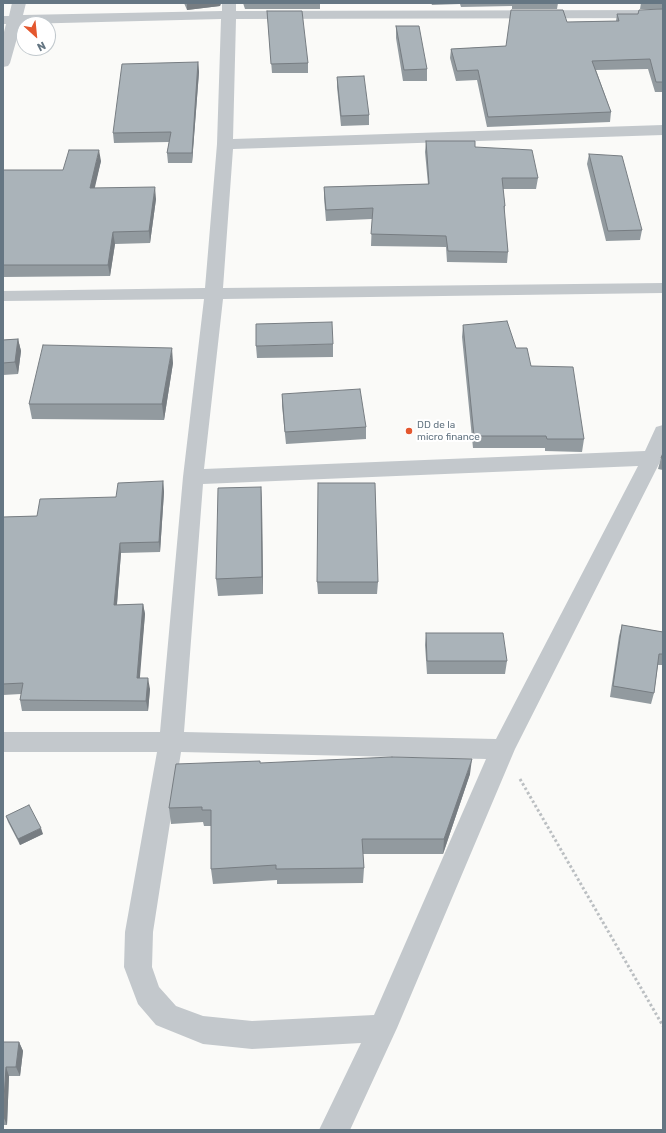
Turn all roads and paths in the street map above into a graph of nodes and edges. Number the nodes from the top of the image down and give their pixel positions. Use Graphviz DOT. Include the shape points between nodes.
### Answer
graph roads {
  1 [pos="19,3"];
  2 [pos="618,3"];
  3 [pos="229,9"];
  4 [pos="663,14"];
  5 [pos="610,15"];
  6 [pos="9,19"];
  7 [pos="3,63"];
  8 [pos="663,130"];
  9 [pos="225,144"];
  10 [pos="663,288"];
  11 [pos="214,294"];
  12 [pos="3,296"];
  13 [pos="663,432"];
  14 [pos="652,458"];
  15 [pos="193,477"];
  16 [pos="3,742"];
  17 [pos="171,742"];
  18 [pos="503,749"];
  19 [pos="663,1026"];
  20 [pos="383,1028"];
  21 [pos="334,1130"];
  1 -- 6 [label="street"];
  2 -- 5 [label="street"];
  3 -- 5 [label="street"];
  3 -- 6 [label="street"];
  3 -- 9 [label="street"];
  4 -- 5 [label="street"];
  6 -- 7 [label="street"];
  8 -- 9 [label="street"];
  9 -- 11 [label="street"];
  10 -- 11 [label="street"];
  11 -- 12 [label="street"];
  11 -- 15 [label="street"];
  13 -- 14 [label="street"];
  14 -- 15 [label="street"];
  14 -- 18 [label="street"];
  15 -- 17 [label="street"];
  16 -- 17 [label="street"];
  17 -- 18 [label="street"];
  17 -- 20 [label="street" via="139,932 138,967 148,995 166,1016 204,1030 252,1034"];
  18 -- 19 [label="path"];
  18 -- 20 [label="street"];
  20 -- 21 [label="street"];
}
